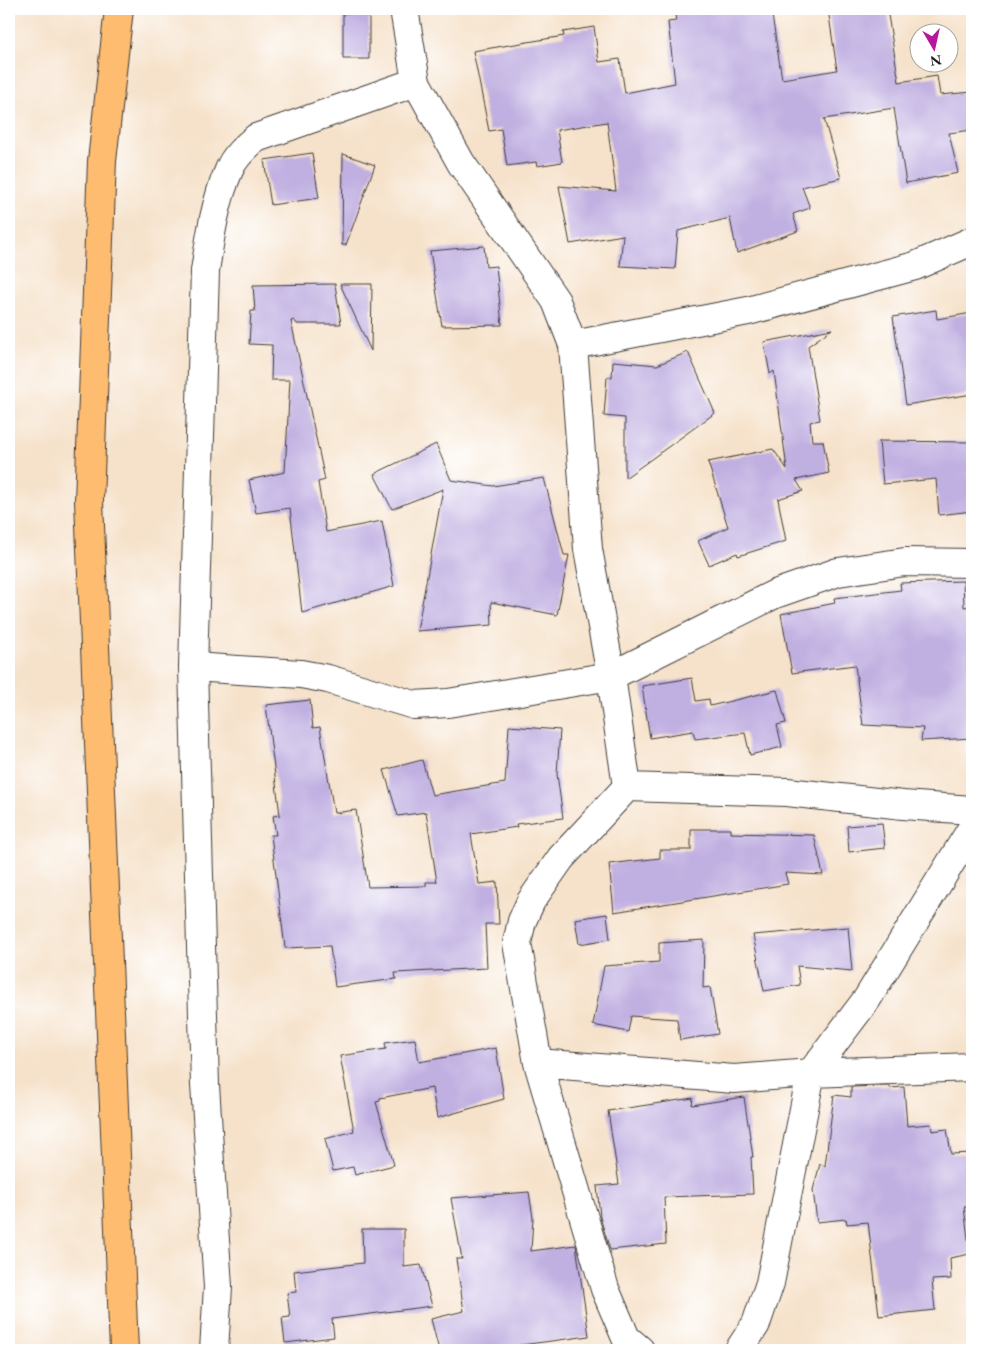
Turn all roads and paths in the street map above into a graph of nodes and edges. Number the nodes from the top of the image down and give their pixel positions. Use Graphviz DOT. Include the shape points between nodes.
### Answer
graph roads {
  1 [pos="119,9"];
  2 [pos="404,9"];
  3 [pos="416,82"];
  4 [pos="972,241"];
  5 [pos="573,345"];
  6 [pos="972,563"];
  7 [pos="193,667"];
  8 [pos="611,676"];
  9 [pos="627,787"];
  10 [pos="972,810"];
  11 [pos="972,828"];
  12 [pos="538,1063"];
  13 [pos="972,1067"];
  14 [pos="810,1072"];
  15 [pos="124,1350"];
  16 [pos="214,1350"];
  17 [pos="640,1350"];
  18 [pos="739,1350"];
  1 -- 15 [label="main road" via="102,161 89,501"];
  2 -- 3 [label="street"];
  3 -- 5 [label="street" via="461,163 556,301"];
  3 -- 7 [label="street" via="256,138 240,152 229,170 213,225 205,272"];
  4 -- 5 [label="street" via="915,266 748,311"];
  5 -- 8 [label="street" via="588,549"];
  6 -- 8 [label="street" via="905,562 838,572 774,594"];
  7 -- 8 [label="street" via="301,674 414,705 448,703"];
  7 -- 16 [label="street" via="205,1085 218,1287"];
  8 -- 9 [label="street"];
  9 -- 10 [label="street" via="788,792"];
  9 -- 12 [label="street" via="561,858 531,901 522,921 517,943"];
  11 -- 14 [label="street" via="867,999"];
  12 -- 14 [label="street" via="734,1079"];
  12 -- 17 [label="street" via="605,1289 626,1338"];
  13 -- 14 [label="street"];
  14 -- 18 [label="street" via="770,1283 756,1324"];
}
